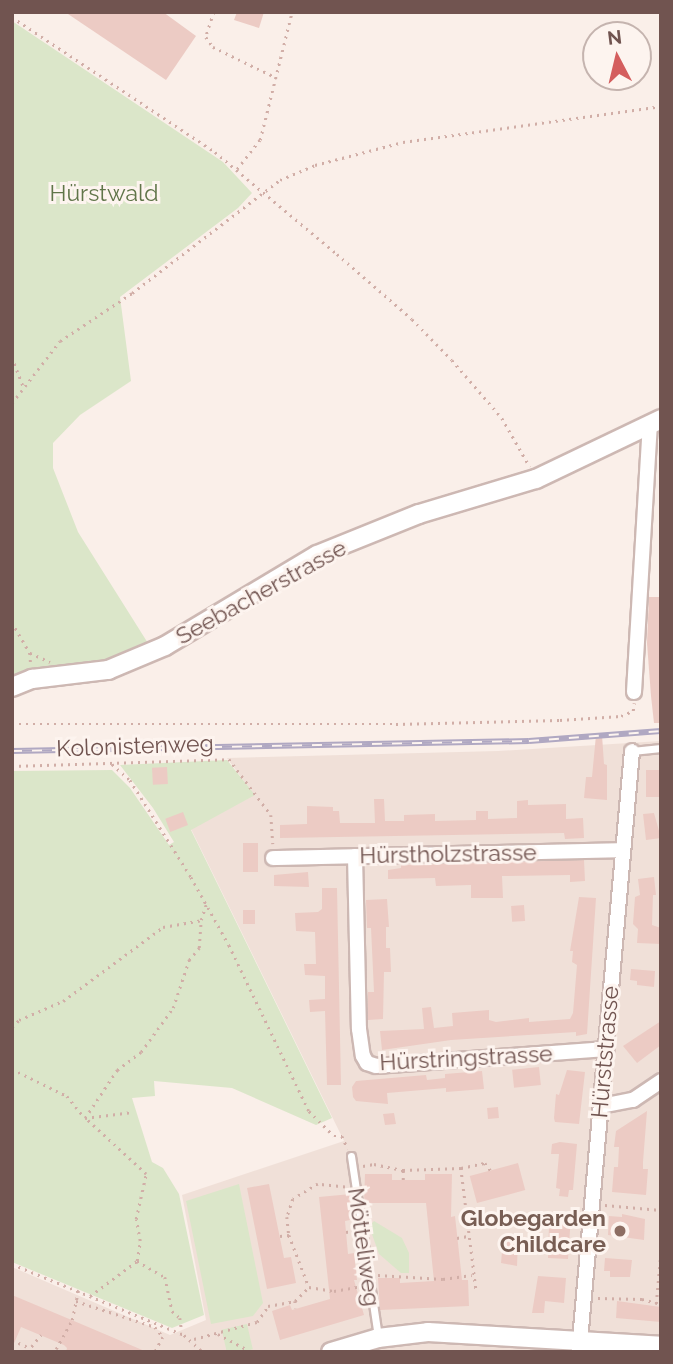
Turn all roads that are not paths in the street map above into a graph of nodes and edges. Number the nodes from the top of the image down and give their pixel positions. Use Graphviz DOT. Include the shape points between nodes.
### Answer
graph roads {
  1 [pos="655,422"];
  2 [pos="12,687"];
  3 [pos="634,692"];
  4 [pos="661,748"];
  5 [pos="632,751"];
  6 [pos="622,850"];
  7 [pos="355,856"];
  8 [pos="273,858"];
  9 [pos="606,1049"];
  10 [pos="661,1081"];
  11 [pos="601,1106"];
  12 [pos="351,1156"];
  13 [pos="378,1338"];
  14 [pos="580,1346"];
  15 [pos="661,1346"];
  16 [pos="331,1352"];
  1 -- 2 [label="street, Seebacherstrasse" via="536,479 419,514 317,555 188,634 107,670 32,679"];
  1 -- 3 [label="street"];
  4 -- 5 [label="lane"];
  5 -- 6 [label="street, Hürststrasse"];
  6 -- 7 [label="street, Hürstholzstrasse"];
  6 -- 9 [label="street, Hürststrasse"];
  7 -- 8 [label="street, Hürstholzstrasse"];
  7 -- 9 [label="street, Hürstringstrasse" via="359,1029 367,1063 376,1066"];
  9 -- 11 [label="street, Hürststrasse"];
  10 -- 11 [label="street" via="633,1100"];
  11 -- 14 [label="street, Hürststrasse"];
  12 -- 13 [label="lane, Mötteliweg"];
  13 -- 14 [label="street" via="449,1332"];
  13 -- 16 [label="street"];
  14 -- 15 [label="street"];
}
